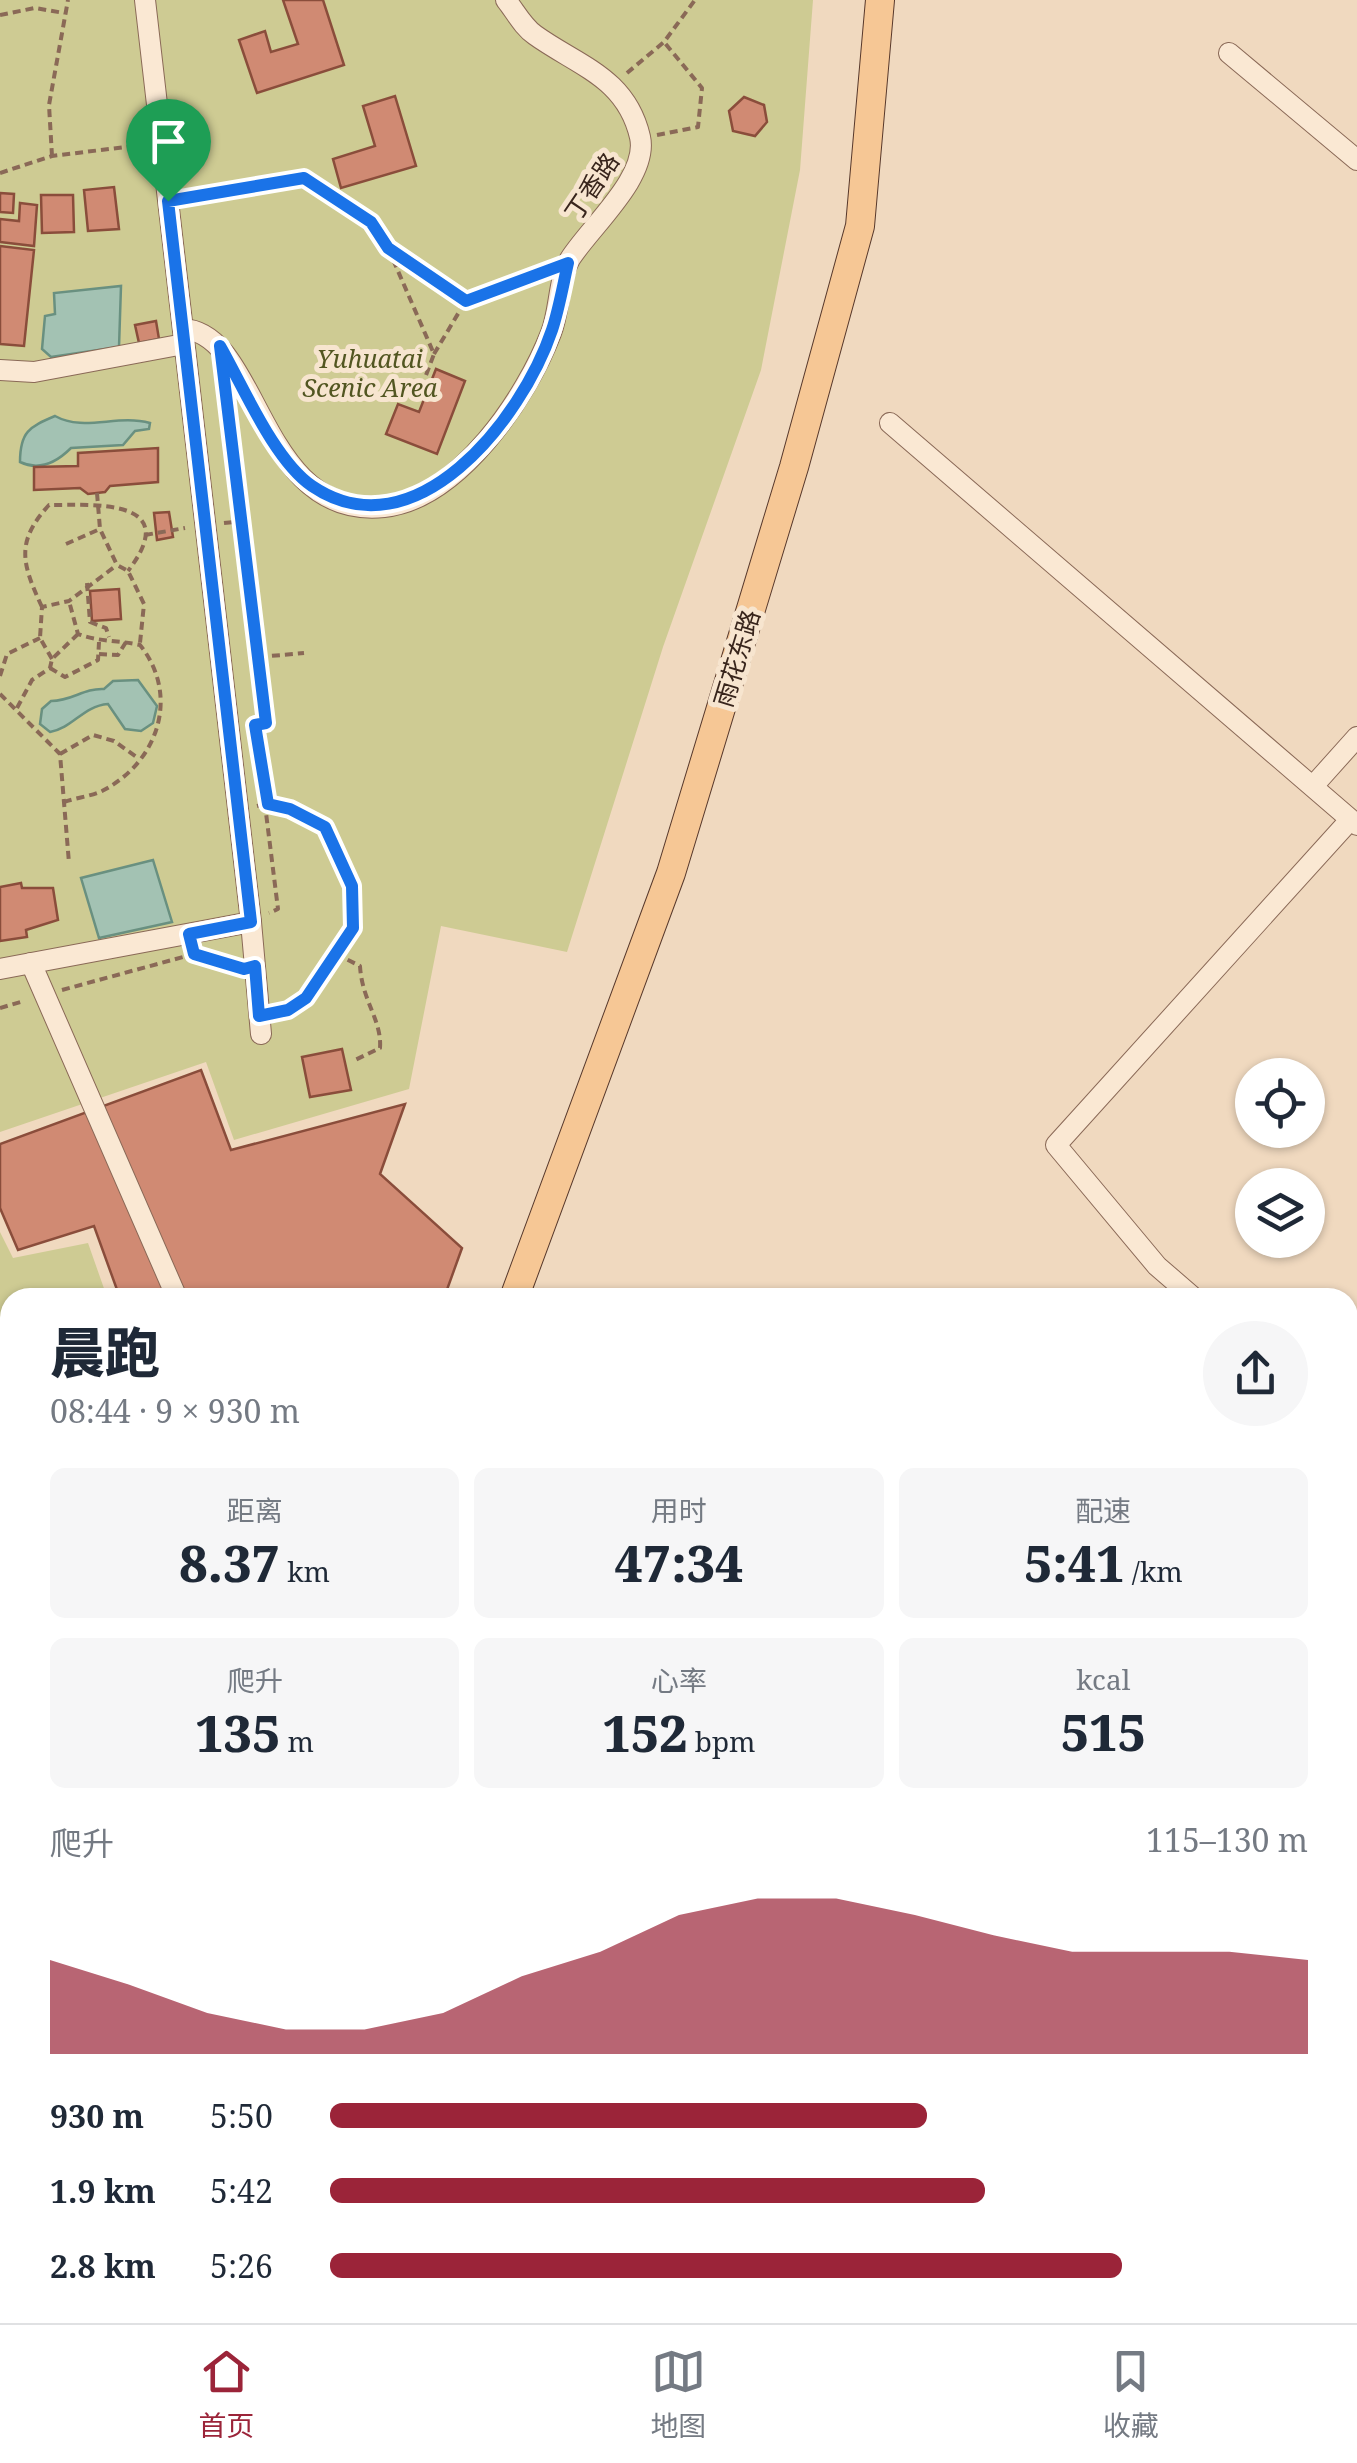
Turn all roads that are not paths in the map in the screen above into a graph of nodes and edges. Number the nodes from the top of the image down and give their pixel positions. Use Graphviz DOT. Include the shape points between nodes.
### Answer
graph roads {
  1 [pos="145,0"];
  2 [pos="506,0"];
  3 [pos="880,0"];
  4 [pos="1230,53"];
  5 [pos="1357,160"];
  6 [pos="184,336"];
  7 [pos="0,370"];
  8 [pos="890,423"];
  9 [pos="1357,737"];
  10 [pos="1314,784"];
  11 [pos="1354,822"];
  12 [pos="251,922"];
  13 [pos="31,964"];
  14 [pos="0,970"];
  15 [pos="260,1025"];
  16 [pos="172,1288"];
  17 [pos="518,1288"];
  18 [pos="1182,1288"];
  1 -- 6 [label="street"];
  2 -- 6 [label="street, 丁香路" via="532,34 612,85 632,115 640,162 568,263 552,332 510,414 467,462 426,491 386,507 346,505 310,485 285,459 220,346 202,330"];
  3 -- 17 [label="main road, 雨花东路" via="860,226 799,449 671,873"];
  4 -- 5 [label="street"];
  6 -- 7 [label="street" via="34,372"];
  6 -- 12 [label="street"];
  8 -- 10 [label="street"];
  9 -- 10 [label="street"];
  10 -- 11 [label="street"];
  11 -- 18 [label="street" via="1056,1145"];
  12 -- 13 [label="street" via="192,944"];
  12 -- 15 [label="street"];
  13 -- 14 [label="street"];
  13 -- 16 [label="street"];
}
